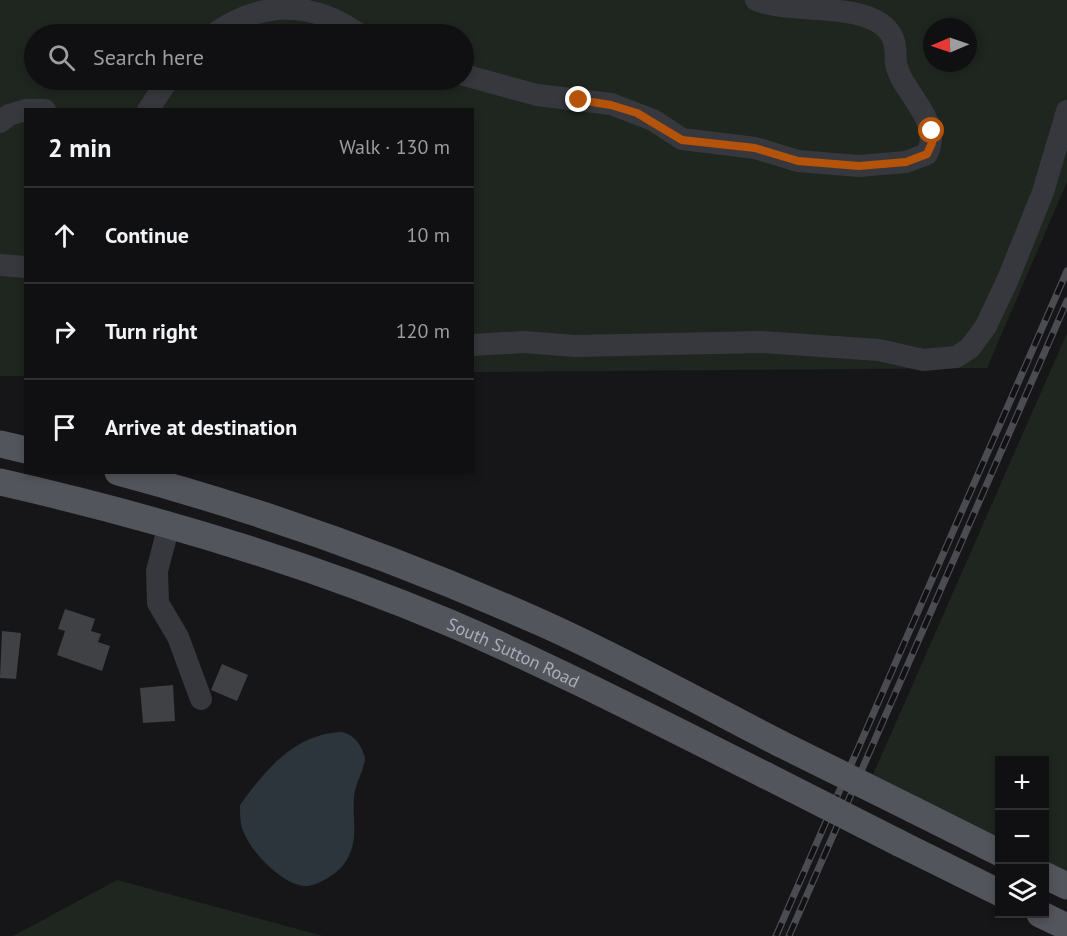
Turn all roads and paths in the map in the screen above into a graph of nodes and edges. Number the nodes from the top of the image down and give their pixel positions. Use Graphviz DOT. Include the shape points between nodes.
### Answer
graph roads {
  1 [pos="756,0"];
  2 [pos="232,24"];
  3 [pos="340,24"];
  4 [pos="474,78"];
  5 [pos="161,90"];
  6 [pos="149,108"];
  7 [pos="24,111"];
  8 [pos="1067,111"];
  9 [pos="0,122"];
  10 [pos="0,265"];
  11 [pos="24,267"];
  12 [pos="474,345"];
  13 [pos="0,444"];
  14 [pos="24,450"];
  15 [pos="125,474"];
  16 [pos="0,482"];
  17 [pos="169,525"];
  18 [pos="201,699"];
  19 [pos="995,851"];
  20 [pos="1049,877"];
  21 [pos="1067,886"];
  22 [pos="995,891"];
  23 [pos="1048,918"];
  24 [pos="1067,927"];
  1 -- 4 [label="lane" via="777,7 856,13 890,32 900,75 932,131 927,154 906,162 859,166 798,161 755,148 682,140 653,120 611,105 537,95"];
  2 -- 3 [label="lane" via="251,14 298,7"];
  5 -- 6 [label="lane"];
  7 -- 9 [label="lane"];
  8 -- 12 [label="lane" via="1043,192 1008,279 986,327 970,348 956,357 923,360 879,350 762,342"];
  10 -- 11 [label="lane"];
  13 -- 14 [label="main road"];
  15 -- 19 [label="main road, South Sutton Road, bridge" via="315,532 545,625"];
  16 -- 17 [label="main road, South Sutton Road"];
  17 -- 18 [label="lane" via="157,571 158,603 178,637"];
  17 -- 22 [label="main road, South Sutton Road, bridge" via="286,561 450,623"];
  20 -- 21 [label="main road"];
  23 -- 24 [label="main road"];
}
